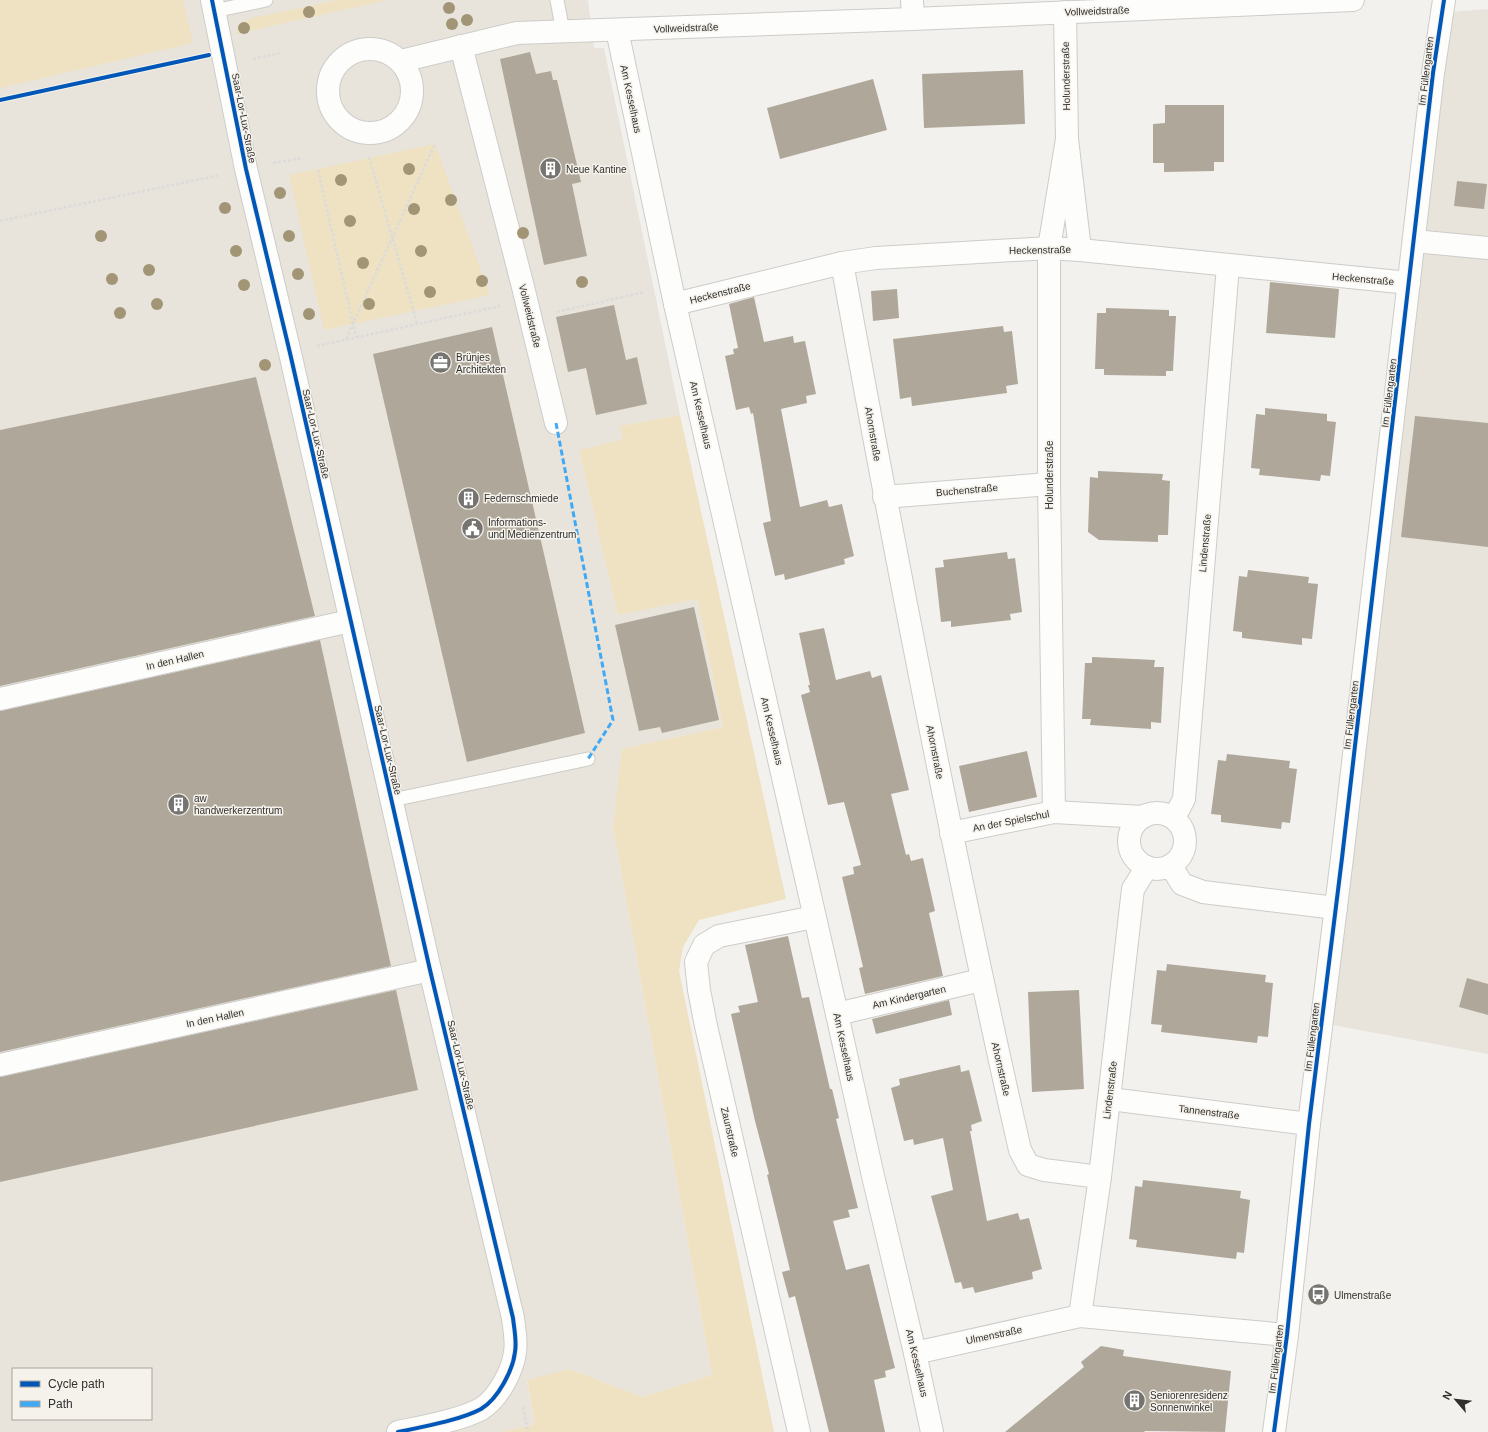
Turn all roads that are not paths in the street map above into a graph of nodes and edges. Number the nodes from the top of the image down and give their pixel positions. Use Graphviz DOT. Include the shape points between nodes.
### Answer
graph roads {
  1 [pos="266,0"];
  2 [pos="557,0"];
  3 [pos="1353,0"];
  4 [pos="1444,0"];
  5 [pos="213,6"];
  6 [pos="1071,8"];
  7 [pos="912,10"];
  8 [pos="617,30"];
  9 [pos="563,32"];
  10 [pos="461,46"];
  11 [pos="401,61"];
  12 [pos="1067,139"];
  13 [pos="1414,241"];
  14 [pos="1048,248"];
  15 [pos="1488,248"];
  16 [pos="1080,250"];
  17 [pos="842,264"];
  18 [pos="1228,266"];
  19 [pos="1409,283"];
  20 [pos="673,295"];
  21 [pos="556,423"];
  22 [pos="1049,484"];
  23 [pos="884,497"];
  24 [pos="350,621"];
  25 [pos="0,699"];
  26 [pos="588,759"];
  27 [pos="392,800"];
  28 [pos="1054,812"];
  29 [pos="1143,817"];
  30 [pos="1174,818"];
  31 [pos="951,833"];
  32 [pos="1172,866"];
  33 [pos="1147,867"];
  34 [pos="1336,908"];
  35 [pos="814,917"];
  36 [pos="430,970"];
  37 [pos="981,980"];
  38 [pos="837,1014"];
  39 [pos="0,1065"];
  40 [pos="1110,1099"];
  41 [pos="1309,1124"];
  42 [pos="1100,1178"];
  43 [pos="1080,1316"];
  44 [pos="1287,1335"];
  45 [pos="915,1353"];
  46 [pos="398,1432"];
  47 [pos="799,1432"];
  48 [pos="932,1432"];
  49 [pos="1274,1432"];
  1 -- 5 [label="lane"];
  2 -- 9 [label="lane"];
  3 -- 6 [label="street, Vollweidstraße"];
  4 -- 13 [label="street, Im Füllengarten"];
  5 -- 24 [label="street, Saar-Lor-Lux-Straße" via="246,169"];
  6 -- 7 [label="street, Vollweidstraße"];
  6 -- 12 [label="street, Holunderstraße"];
  7 -- 8 [label="street, Vollweidstraße"];
  8 -- 9 [label="street, Vollweidstraße"];
  8 -- 20 [label="street, Am Kesselhaus"];
  9 -- 10 [label="street, Vollweidstraße" via="517,33"];
  10 -- 11 [label="street, Vollweidstraße"];
  10 -- 21 [label="street, Vollweidstraße"];
  12 -- 14 [label="street, Holunderstraße"];
  12 -- 16 [label="street, Holunderstraße"];
  13 -- 15 [label="street"];
  13 -- 19 [label="street, Im Füllengarten"];
  14 -- 16 [label="street, Heckenstraße"];
  14 -- 17 [label="street, Heckenstraße" via="876,258"];
  14 -- 22 [label="street, Holunderstraße"];
  16 -- 18 [label="street, Heckenstraße"];
  17 -- 20 [label="street, Heckenstraße"];
  17 -- 23 [label="street, Ahornstraße"];
  18 -- 19 [label="street, Heckenstraße"];
  18 -- 30 [label="street, Lindenstraße" via="1184,799"];
  19 -- 34 [label="street, Im Füllengarten"];
  20 -- 35 [label="street, Am Kesselhaus"];
  22 -- 23 [label="street, Buchenstraße"];
  22 -- 28 [label="street, Holunderstraße"];
  23 -- 31 [label="street, Ahornstraße"];
  24 -- 25 [label="street, In den Hallen"];
  24 -- 27 [label="street, Saar-Lor-Lux-Straße"];
  26 -- 27 [label="lane"];
  27 -- 36 [label="street, Saar-Lor-Lux-Straße"];
  28 -- 29 [label="street, An der Spielschul"];
  28 -- 31 [label="street, An der Spielschul"];
  29 -- 30 [label="street" via="1159,813"];
  29 -- 33 [label="street" via="1132,828 1129,844 1135,858"];
  30 -- 32 [label="street" via="1183,829 1185,843 1182,856"];
  31 -- 37 [label="street, Ahornstraße"];
  32 -- 33 [label="street" via="1159,869"];
  32 -- 34 [label="street" via="1182,884 1203,892"];
  33 -- 40 [label="street, Lindenstraße" via="1133,889"];
  34 -- 41 [label="street, Im Füllengarten"];
  35 -- 38 [label="street, Am Kesselhaus"];
  35 -- 47 [label="street, Zaunstraße" via="719,936 704,945 696,962 706,1026"];
  36 -- 39 [label="street, In den Hallen"];
  36 -- 46 [label="street, Saar-Lor-Lux-Straße" via="513,1318 516,1351 510,1373 499,1392 482,1408 436,1424"];
  37 -- 38 [label="street, Am Kindergarten"];
  37 -- 42 [label="street, Ahornstraße" via="1020,1150 1028,1165 1044,1170"];
  38 -- 45 [label="street, Am Kesselhaus" via="872,1176"];
  40 -- 41 [label="street, Tannenstraße"];
  40 -- 42 [label="street, Lindenstraße"];
  41 -- 44 [label="street, Im Füllengarten"];
  42 -- 43 [label="street, Lindenstraße"];
  43 -- 44 [label="street, Ulmenstraße"];
  43 -- 45 [label="street, Ulmenstraße"];
  44 -- 49 [label="street, Im Füllengarten"];
  45 -- 48 [label="street, Am Kesselhaus"];
}
